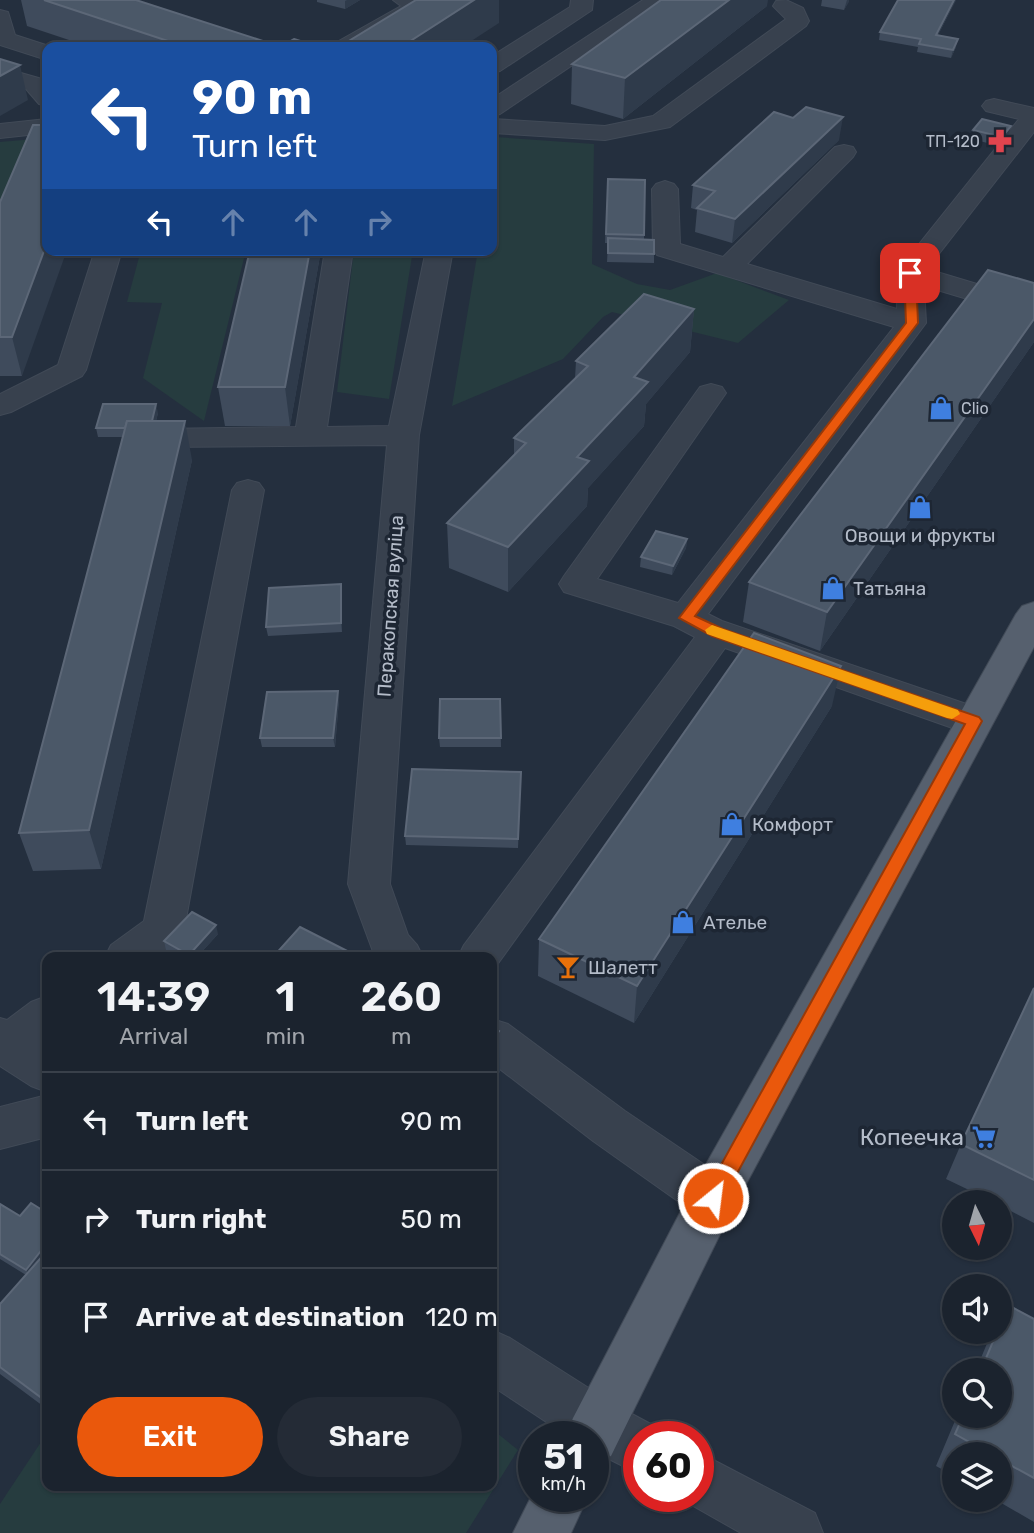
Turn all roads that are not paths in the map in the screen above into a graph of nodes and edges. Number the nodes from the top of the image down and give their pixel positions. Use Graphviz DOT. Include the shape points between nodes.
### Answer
graph roads {
  1 [pos="404,0"];
  2 [pos="582,0"];
  3 [pos="658,0"];
  4 [pos="784,6"];
  5 [pos="0,17"];
  6 [pos="354,42"];
  7 [pos="42,51"];
  8 [pos="497,63"];
  9 [pos="0,74"];
  10 [pos="42,93"];
  11 [pos="497,105"];
  12 [pos="994,106"];
  13 [pos="1034,116"];
  14 [pos="497,126"];
  15 [pos="42,127"];
  16 [pos="0,131"];
  17 [pos="844,152"];
  18 [pos="665,189"];
  19 [pos="108,256"];
  20 [pos="338,256"];
  21 [pos="439,256"];
  22 [pos="729,267"];
  23 [pos="910,273"];
  24 [pos="1034,310"];
  25 [pos="912,323"];
  26 [pos="710,393"];
  27 [pos="0,406"];
  28 [pos="403,435"];
  29 [pos="310,436"];
  30 [pos="160,438"];
  31 [pos="248,490"];
  32 [pos="1034,614"];
  33 [pos="702,625"];
  34 [pos="974,721"];
  35 [pos="133,952"];
  36 [pos="397,952"];
  37 [pos="482,952"];
  38 [pos="42,1018"];
  39 [pos="3,1042"];
  40 [pos="497,1042"];
  41 [pos="42,1069"];
  42 [pos="42,1117"];
  43 [pos="0,1129"];
  44 [pos="713,1198"];
  45 [pos="497,1359"];
  46 [pos="610,1436"];
  47 [pos="714,1488"];
  48 [pos="552,1512"];
  49 [pos="541,1533"];
  50 [pos="795,1533"];
  1 -- 6 [label="street" via="420,4"];
  2 -- 8 [label="street" via="581,10"];
  3 -- 11 [label="street"];
  4 -- 14 [label="street" via="798,20 661,122 604,133"];
  5 -- 7 [label="street" via="5,39"];
  9 -- 10 [label="street" via="34,84"];
  12 -- 13 [label="street"];
  13 -- 23 [label="street"];
  15 -- 16 [label="street"];
  17 -- 22 [label="street"];
  18 -- 22 [label="street" via="667,249"];
  19 -- 27 [label="street" via="71,370"];
  20 -- 29 [label="street"];
  21 -- 28 [label="street, Перакопская вуліца"];
  22 -- 25 [label="street"];
  23 -- 24 [label="street"];
  23 -- 25 [label="street"];
  25 -- 33 [label="street"];
  26 -- 33 [label="street" via="576,583"];
  28 -- 29 [label="street"];
  28 -- 36 [label="street, Перакопская вуліца" via="369,884 390,945"];
  29 -- 30 [label="street"];
  31 -- 35 [label="street" via="163,930"];
  32 -- 34 [label="main road"];
  33 -- 34 [label="street"];
  33 -- 37 [label="street"];
  34 -- 44 [label="main road"];
  38 -- 39 [label="street"];
  39 -- 41 [label="street"];
  40 -- 44 [label="street"];
  42 -- 43 [label="street"];
  44 -- 46 [label="main road"];
  45 -- 46 [label="street"];
  47 -- 50 [label="street"];
  48 -- 49 [label="main road"];
}
